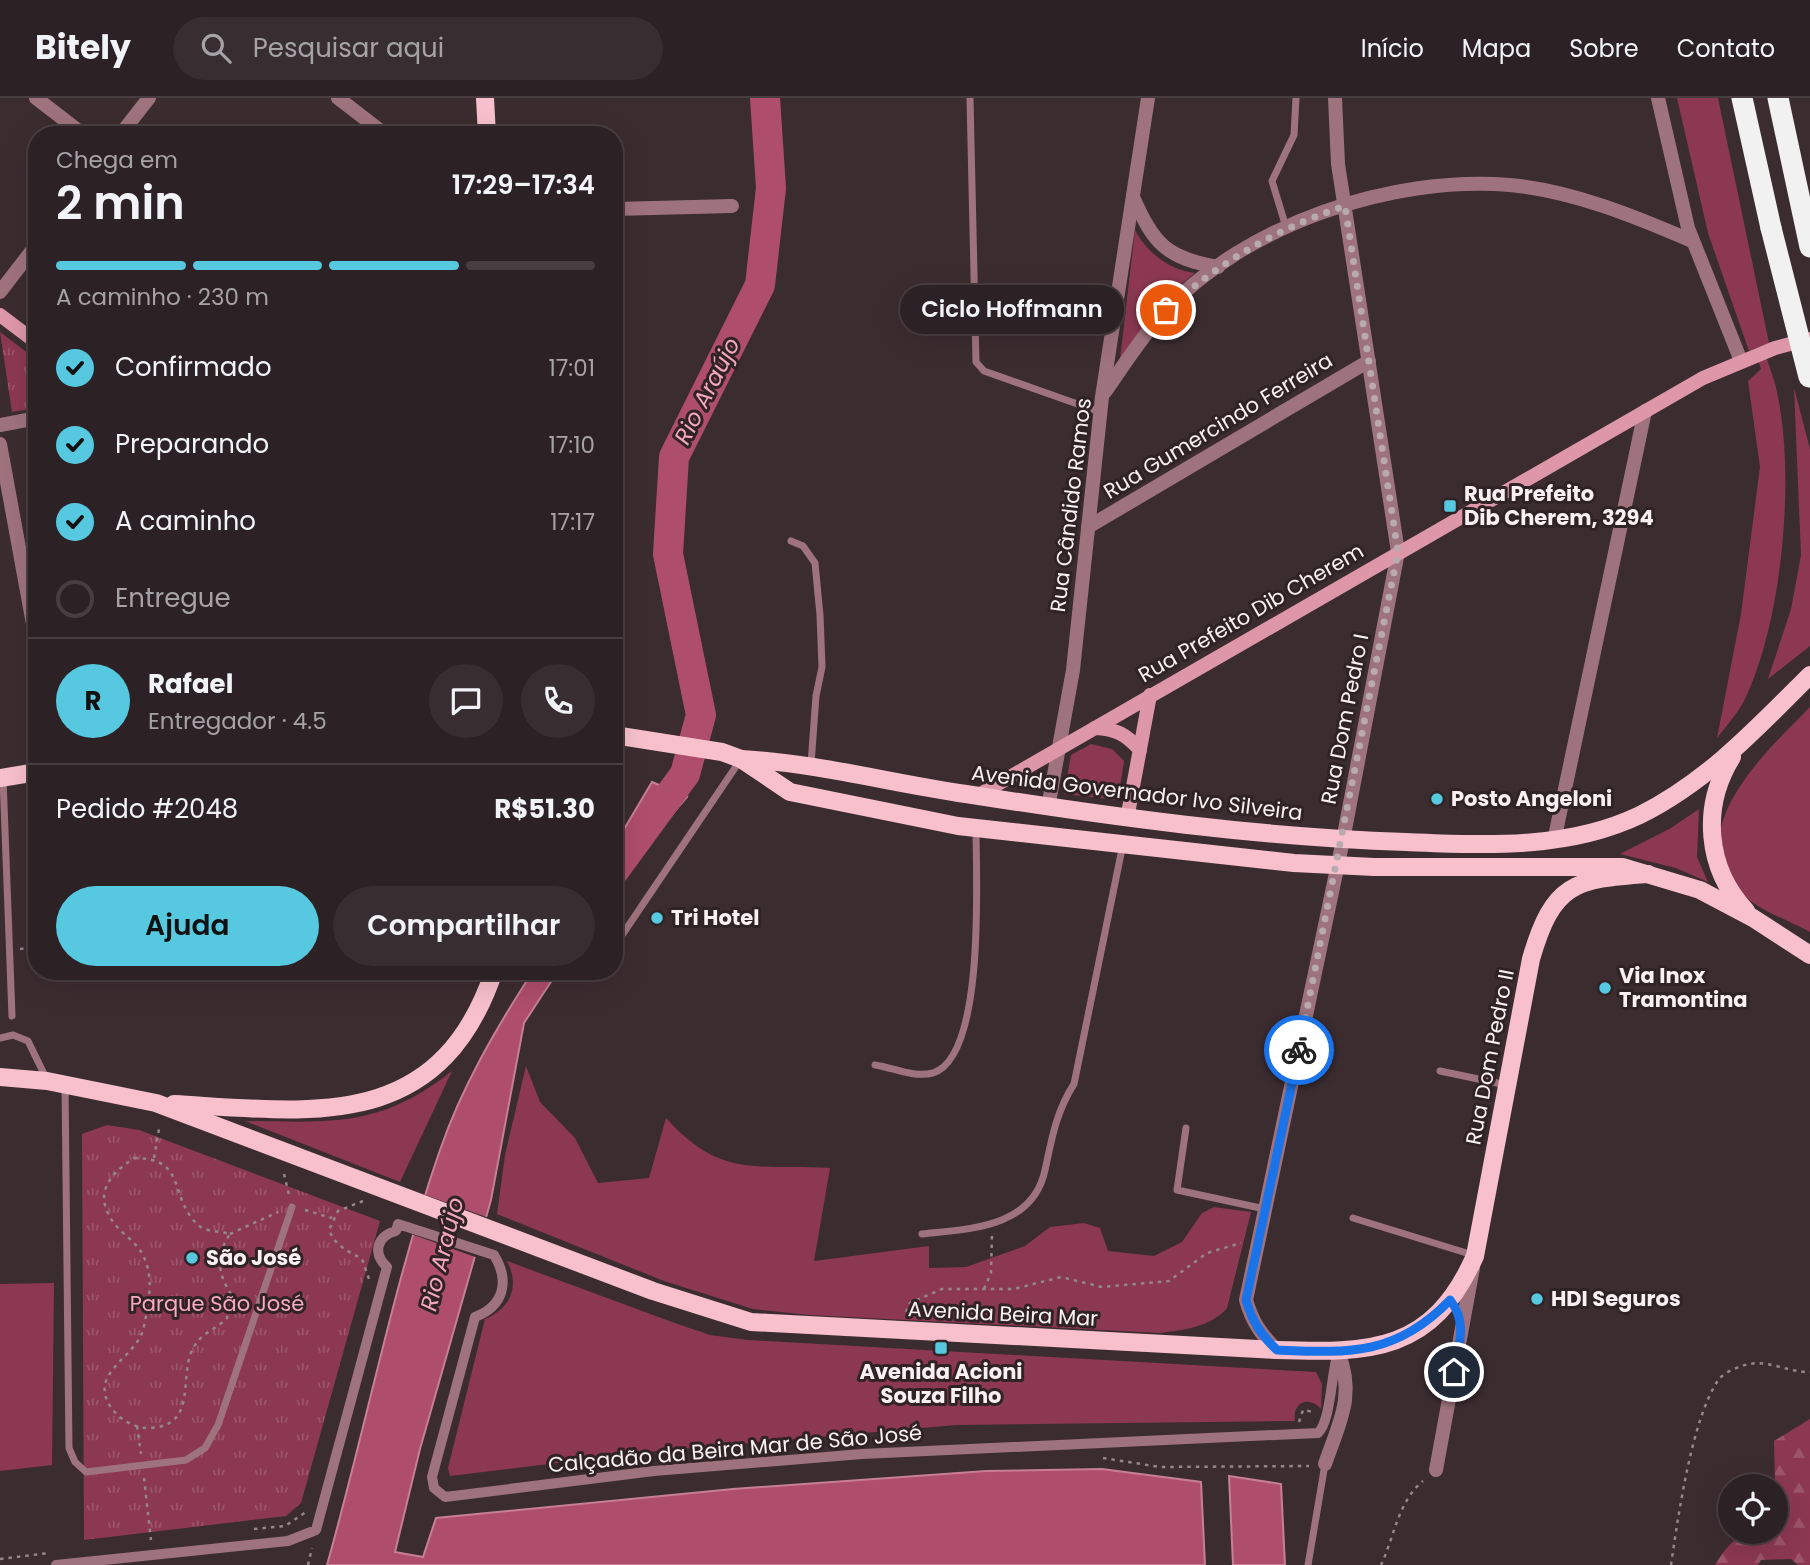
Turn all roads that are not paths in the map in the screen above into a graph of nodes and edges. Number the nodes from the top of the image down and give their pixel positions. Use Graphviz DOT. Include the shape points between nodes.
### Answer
graph roads {
  1 [pos="36,98"];
  2 [pos="149,98"];
  3 [pos="338,98"];
  4 [pos="485,98"];
  5 [pos="970,98"];
  6 [pos="1148,98"];
  7 [pos="1296,98"];
  8 [pos="1335,98"];
  9 [pos="1658,98"];
  10 [pos="1742,98"];
  11 [pos="1778,98"];
  12 [pos="72,126"];
  13 [pos="127,126"];
  14 [pos="374,126"];
  15 [pos="487,126"];
  16 [pos="1132,196"];
  17 [pos="732,205"];
  18 [pos="1345,206"];
  19 [pos="623,209"];
  20 [pos="1286,228"];
  21 [pos="1692,242"];
  22 [pos="1810,247"];
  23 [pos="28,256"];
  24 [pos="1218,267"];
  25 [pos="0,292"];
  26 [pos="0,315"];
  27 [pos="28,336"];
  28 [pos="1810,339"];
  29 [pos="1369,361"];
  30 [pos="1741,361"];
  31 [pos="1809,379"];
  32 [pos="1101,404"];
  33 [pos="1645,411"];
  34 [pos="28,420"];
  35 [pos="0,425"];
  36 [pos="0,444"];
  37 [pos="1088,527"];
  38 [pos="791,541"];
  39 [pos="1398,552"];
  40 [pos="28,597"];
  41 [pos="1810,675"];
  42 [pos="1150,695"];
  43 [pos="1095,728"];
  44 [pos="623,736"];
  45 [pos="1744,739"];
  46 [pos="1060,748"];
  47 [pos="1139,750"];
  48 [pos="741,759"];
  49 [pos="811,765"];
  50 [pos="28,774"];
  51 [pos="2,778"];
  52 [pos="977,796"];
  53 [pos="1048,808"];
  54 [pos="1127,819"];
  55 [pos="976,828"];
  56 [pos="1343,840"];
  57 [pos="1554,841"];
  58 [pos="1123,844"];
  59 [pos="1336,865"];
  60 [pos="1648,874"];
  61 [pos="1753,918"];
  62 [pos="623,934"];
  63 [pos="1810,955"];
  64 [pos="491,980"];
  65 [pos="12,1016"];
  66 [pos="0,1038"];
  67 [pos="875,1065"];
  68 [pos="1440,1071"];
  69 [pos="0,1077"];
  70 [pos="56,1083"];
  71 [pos="1508,1085"];
  72 [pos="156,1103"];
  73 [pos="1186,1128"];
  74 [pos="292,1207"];
  75 [pos="1265,1209"];
  76 [pos="1353,1218"];
  77 [pos="922,1234"];
  78 [pos="1475,1256"];
  79 [pos="1450,1300"];
  80 [pos="1463,1323"];
  81 [pos="1277,1350"];
  82 [pos="1338,1352"];
  83 [pos="1325,1464"];
  84 [pos="1436,1469"];
  85 [pos="56,1565"];
  86 [pos="1308,1565"];
  1 -- 12 [label="street"];
  2 -- 13 [label="street"];
  3 -- 14 [label="street"];
  4 -- 15 [label="main road"];
  5 -- 32 [label="lane" via="976,362 984,371"];
  6 -- 16 [label="street"];
  7 -- 20 [label="lane" via="1294,135 1272,181"];
  8 -- 18 [label="street, Rua Dom Pedro I" via="1335,143"];
  9 -- 21 [label="street"];
  10 -- 31 [label="highway, bridge"];
  11 -- 22 [label="highway"];
  16 -- 24 [label="street" via="1160,246 1190,262"];
  16 -- 32 [label="street"];
  17 -- 19 [label="street"];
  18 -- 20 [label="street, Rua Cândido Ramos"];
  18 -- 21 [label="street, Rua Cândido Ramos" via="1421,186 1511,186 1609,207"];
  18 -- 29 [label="street, Rua Dom Pedro I"];
  20 -- 24 [label="street, Rua Cândido Ramos"];
  21 -- 30 [label="street"];
  23 -- 25 [label="street"];
  24 -- 32 [label="street, Rua Cândido Ramos" via="1166,310"];
  26 -- 27 [label="main road"];
  28 -- 30 [label="main road, Rua Prefeito Dib Cherem"];
  29 -- 37 [label="street, Rua Gumercindo Ferreira"];
  29 -- 39 [label="street, Rua Dom Pedro I"];
  30 -- 33 [label="main road, Rua Prefeito Dib Cherem"];
  32 -- 37 [label="street, Rua Cândido Ramos"];
  33 -- 39 [label="main road, Rua Prefeito Dib Cherem"];
  33 -- 57 [label="street"];
  34 -- 35 [label="street"];
  36 -- 40 [label="street"];
  37 -- 46 [label="street, Rua Cândido Ramos"];
  38 -- 49 [label="lane" via="803,546 815,563 820,615 822,667"];
  39 -- 42 [label="main road, Rua Prefeito Dib Cherem"];
  39 -- 56 [label="street, Rua Dom Pedro I"];
  41 -- 45 [label="main road, Avenida Governador Ivo Silveira"];
  42 -- 43 [label="main road, Rua Prefeito Dib Cherem"];
  42 -- 47 [label="main road"];
  43 -- 46 [label="main road, Rua Prefeito Dib Cherem"];
  43 -- 47 [label="main road" via="1113,729 1129,737"];
  44 -- 48 [label="main road, Avenida Governador Ivo Silveira"];
  45 -- 57 [label="main road, Avenida Governador Ivo Silveira" via="1712,769 1667,800 1597,831"];
  45 -- 61 [label="main road" via="1719,782 1711,831 1723,879"];
  46 -- 52 [label="main road, Rua Prefeito Dib Cherem"];
  46 -- 53 [label="street, Rua Cândido Ramos"];
  47 -- 54 [label="main road"];
  48 -- 49 [label="main road, Avenida Governador Ivo Silveira"];
  48 -- 55 [label="main road, Avenida Governador Ivo Silveira" via="790,792"];
  48 -- 62 [label="lane"];
  49 -- 52 [label="main road, Avenida Governador Ivo Silveira"];
  50 -- 51 [label="main road"];
  51 -- 65 [label="lane"];
  52 -- 53 [label="main road, Avenida Governador Ivo Silveira"];
  53 -- 54 [label="main road, Avenida Governador Ivo Silveira"];
  54 -- 56 [label="main road, Avenida Governador Ivo Silveira"];
  54 -- 58 [label="main road"];
  55 -- 58 [label="main road, Avenida Governador Ivo Silveira"];
  55 -- 67 [label="lane" via="975,972 965,1024 951,1056 936,1072 919,1075"];
  56 -- 57 [label="main road, Avenida Governador Ivo Silveira" via="1439,844"];
  56 -- 59 [label="street, Rua Dom Pedro I"];
  58 -- 59 [label="main road, Avenida Governador Ivo Silveira"];
  58 -- 77 [label="lane" via="1074,1084 1051,1132 1045,1173 1036,1195 1014,1215 991,1226"];
  59 -- 60 [label="main road, Avenida Governador Ivo Silveira" via="1600,866"];
  59 -- 75 [label="street, Rua Dom Pedro I"];
  60 -- 61 [label="main road, Avenida Governador Ivo Silveira" via="1700,890"];
  60 -- 71 [label="main road, Rua Dom Pedro II" via="1594,878 1570,889 1547,912 1531,959"];
  61 -- 63 [label="main road, Avenida Governador Ivo Silveira"];
  64 -- 72 [label="main road" via="485,1000 453,1049 433,1070 380,1098 342,1108 298,1110"];
  66 -- 70 [label="lane" via="13,1035 27,1041"];
  68 -- 71 [label="lane"];
  69 -- 70 [label="main road"];
  70 -- 72 [label="main road"];
  70 -- 74 [label="lane" via="69,1448 86,1472 186,1461 205,1448 214,1435"];
  71 -- 78 [label="main road, Rua Dom Pedro II"];
  72 -- 81 [label="main road, Avenida Beira Mar" via="665,1295 751,1322"];
  73 -- 75 [label="lane" via="1177,1190"];
  75 -- 81 [label="street, Rua Dom Pedro I" via="1246,1300 1257,1328"];
  76 -- 78 [label="lane"];
  78 -- 79 [label="main road, Avenida Beira Mar"];
  78 -- 80 [label="street, Rua Dom Pedro II"];
  79 -- 80 [label="street"];
  79 -- 82 [label="main road, Avenida Beira Mar" via="1433,1319 1400,1339"];
  80 -- 84 [label="street, Rua Dom Pedro II"];
  81 -- 82 [label="main road, Avenida Beira Mar"];
  82 -- 83 [label="street" via="1348,1390"];
  82 -- 85 [label="street, Calçadão da Beira Mar de São José" via="1331,1372 1327,1419 1318,1433 862,1454 654,1471 445,1497 434,1488 432,1477 475,1317 502,1294 503,1269 494,1255 398,1224 378,1246 377,1254 387,1267 316,1530 288,1541"];
  83 -- 86 [label="lane"];
}
